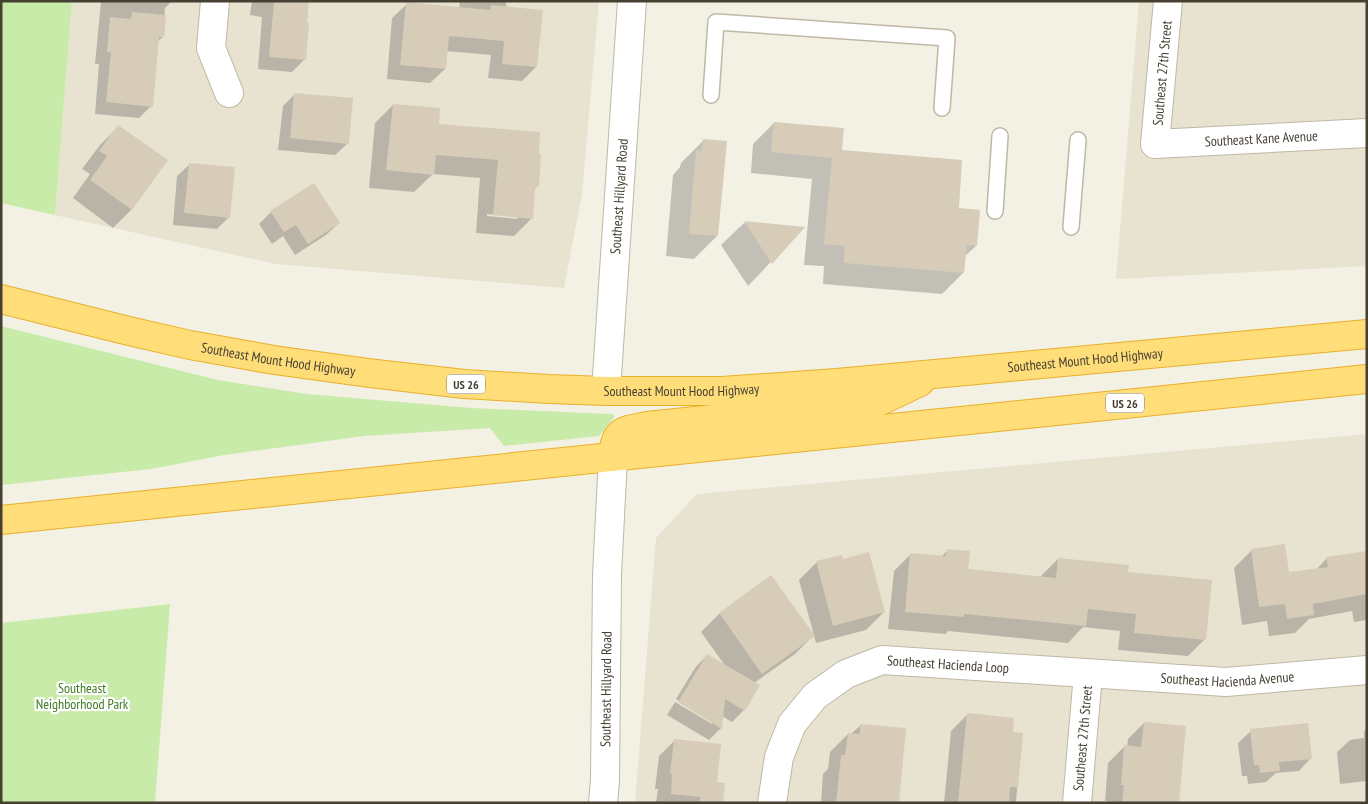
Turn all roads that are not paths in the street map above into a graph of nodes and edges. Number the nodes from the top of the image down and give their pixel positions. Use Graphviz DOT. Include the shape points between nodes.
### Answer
graph roads {
  1 [pos="215,1"];
  2 [pos="632,1"];
  3 [pos="1168,1"];
  4 [pos="229,93"];
  5 [pos="711,95"];
  6 [pos="942,108"];
  7 [pos="1367,133"];
  8 [pos="1000,136"];
  9 [pos="1078,140"];
  10 [pos="1155,144"];
  11 [pos="995,211"];
  12 [pos="1071,226"];
  13 [pos="1,300"];
  14 [pos="1367,334"];
  15 [pos="937,374"];
  16 [pos="1367,379"];
  17 [pos="606,391"];
  18 [pos="613,457"];
  19 [pos="1,520"];
  20 [pos="1367,670"];
  21 [pos="1088,674"];
  22 [pos="604,803"];
  23 [pos="772,803"];
  24 [pos="1078,803"];
  1 -- 4 [label="street" via="211,48"];
  2 -- 17 [label="street, Southeast Hillyard Road"];
  3 -- 10 [label="street, Southeast 27th Street"];
  5 -- 6 [label="lane" via="716,22 946,38"];
  7 -- 10 [label="street, Southeast Kane Avenue"];
  8 -- 11 [label="lane"];
  9 -- 12 [label="lane"];
  13 -- 17 [label="highway, Southeast Mount Hood Highway / US 26" via="172,341 274,360 464,384"];
  14 -- 15 [label="highway, Southeast Mount Hood Highway / US 26"];
  15 -- 17 [label="highway, Southeast Mount Hood Highway / US 26" via="722,391"];
  15 -- 18 [label="highway" via="878,402 628,430 618,435"];
  16 -- 18 [label="highway, US 26"];
  18 -- 19 [label="highway, US 26"];
  18 -- 22 [label="street, Southeast Hillyard Road" via="607,575"];
  20 -- 21 [label="street, Southeast Hacienda Avenue" via="1226,682"];
  21 -- 23 [label="street, Southeast Hacienda Loop" via="882,660 846,674 815,696 792,724 779,757"];
  21 -- 24 [label="street, Southeast 27th Street"];
}
